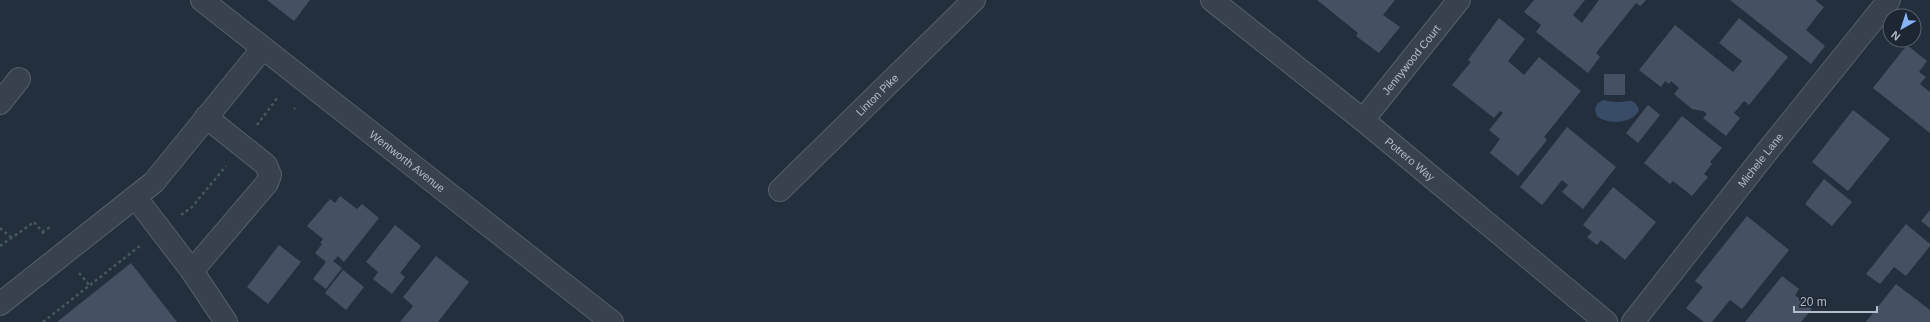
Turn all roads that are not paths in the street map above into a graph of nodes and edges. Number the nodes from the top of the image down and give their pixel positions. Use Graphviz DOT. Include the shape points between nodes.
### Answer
graph roads {
  1 [pos="202,0"];
  2 [pos="974,0"];
  3 [pos="1212,0"];
  4 [pos="1459,0"];
  5 [pos="1890,0"];
  6 [pos="263,48"];
  7 [pos="19,79"];
  8 [pos="0,103"];
  9 [pos="206,117"];
  10 [pos="1363,120"];
  11 [pos="780,190"];
  12 [pos="136,198"];
  13 [pos="192,270"];
  14 [pos="0,304"];
  15 [pos="226,322"];
  16 [pos="612,322"];
  17 [pos="1606,322"];
  18 [pos="1633,322"];
  1 -- 6 [label="street, Wentworth Avenue"];
  2 -- 11 [label="street, Linton Pike"];
  3 -- 10 [label="street, Potrero Way"];
  4 -- 10 [label="street, Jennywood Court"];
  5 -- 18 [label="street, Michele Lane" via="1769,148"];
  6 -- 9 [label="street"];
  6 -- 16 [label="street, Wentworth Avenue"];
  7 -- 8 [label="street"];
  9 -- 12 [label="street" via="154,182"];
  9 -- 13 [label="street" via="266,165 270,175 267,183"];
  10 -- 17 [label="street, Potrero Way"];
  12 -- 13 [label="street"];
  12 -- 14 [label="street"];
  13 -- 15 [label="street"];
}
